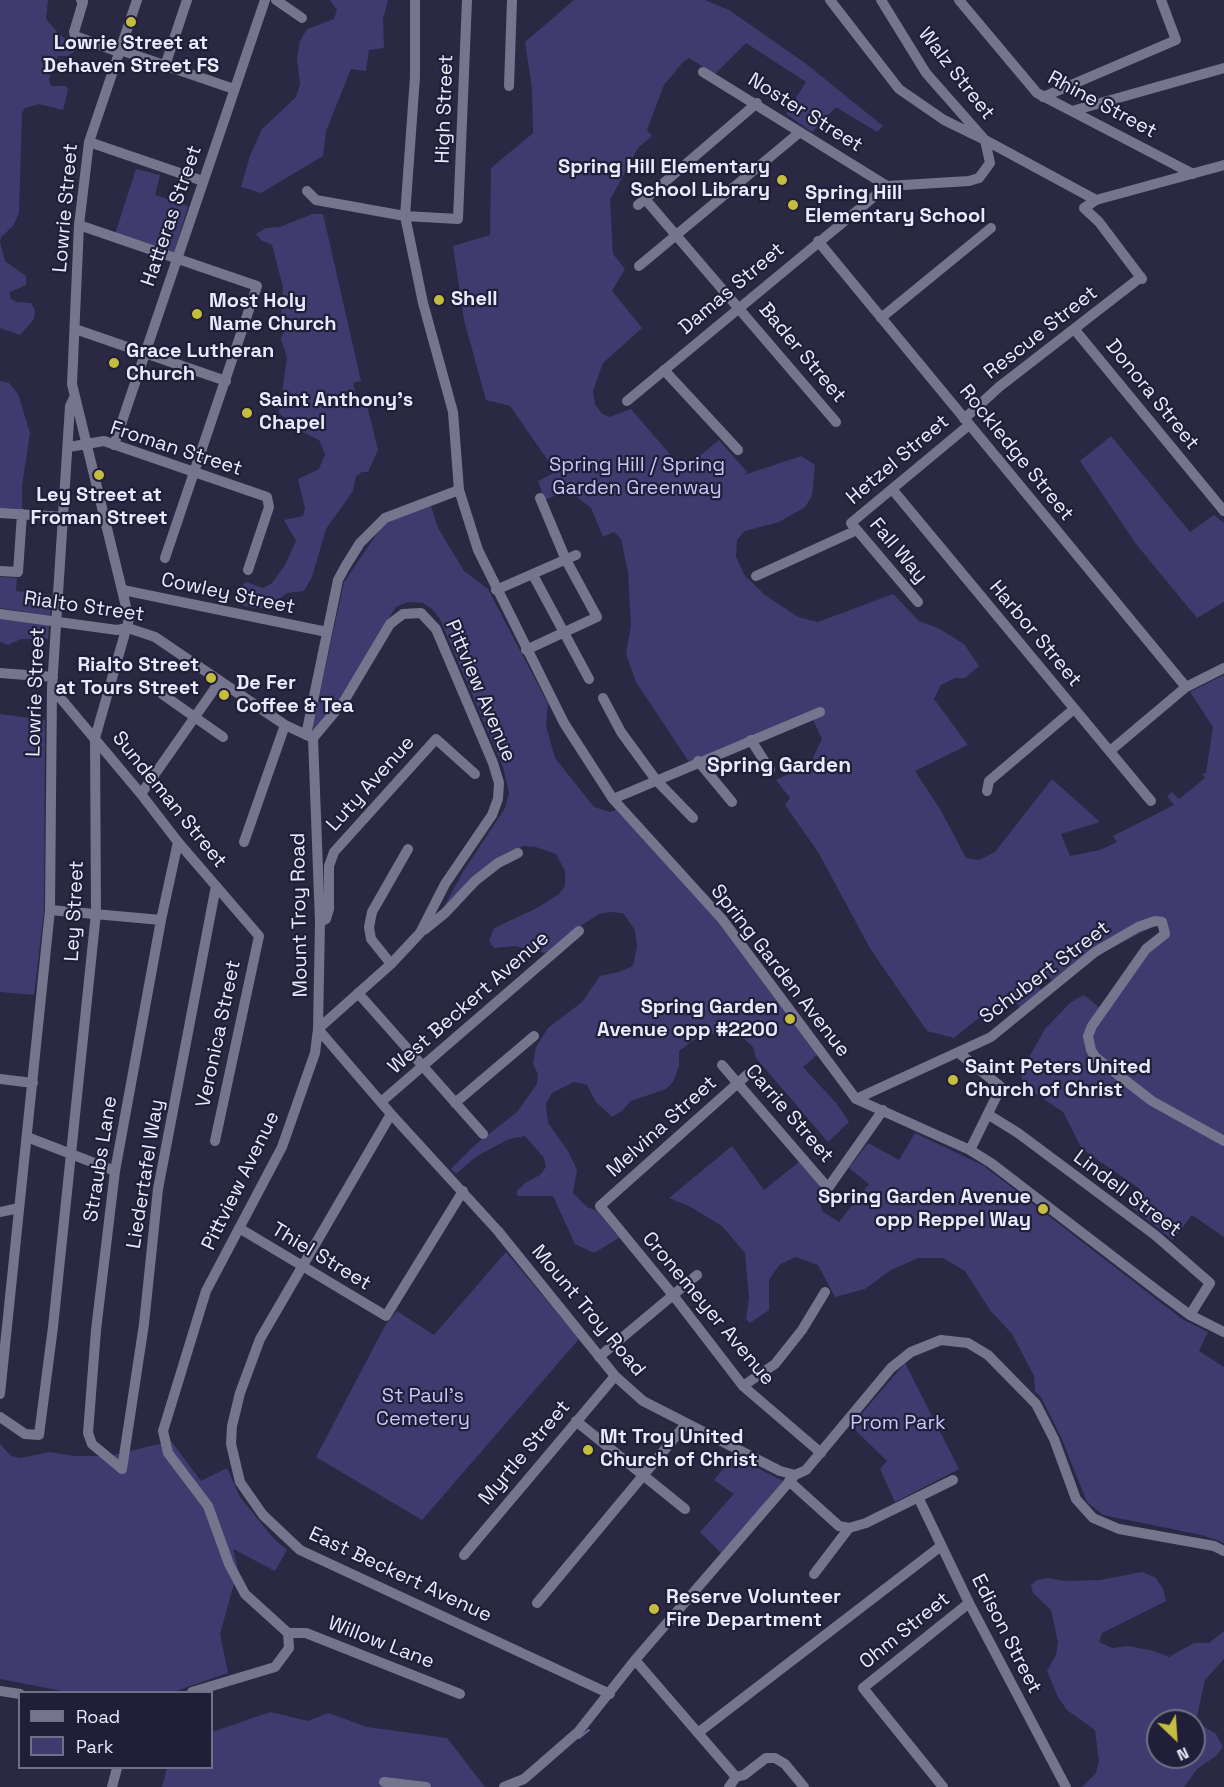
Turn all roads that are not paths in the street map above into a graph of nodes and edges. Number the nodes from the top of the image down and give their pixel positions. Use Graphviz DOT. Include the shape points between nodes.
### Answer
graph roads {
  1 [pos="81,0"];
  2 [pos="137,0"];
  3 [pos="187,0"];
  4 [pos="265,0"];
  5 [pos="276,0"];
  6 [pos="415,0"];
  7 [pos="467,0"];
  8 [pos="512,0"];
  9 [pos="830,0"];
  10 [pos="881,0"];
  11 [pos="958,0"];
  12 [pos="1161,0"];
  13 [pos="302,18"];
  14 [pos="120,51"];
  15 [pos="165,66"];
  16 [pos="1224,68"];
  17 [pos="703,72"];
  18 [pos="509,86"];
  19 [pos="234,89"];
  20 [pos="1043,97"];
  21 [pos="757,103"];
  22 [pos="1072,111"];
  23 [pos="800,132"];
  24 [pos="985,140"];
  25 [pos="89,142"];
  26 [pos="1224,165"];
  27 [pos="1193,174"];
  28 [pos="203,181"];
  29 [pos="887,186"];
  30 [pos="307,191"];
  31 [pos="1096,200"];
  32 [pos="405,216"];
  33 [pos="80,225"];
  34 [pos="991,228"];
  35 [pos="676,233"];
  36 [pos="818,241"];
  37 [pos="177,257"];
  38 [pos="639,266"];
  39 [pos="739,307"];
  40 [pos="881,318"];
  41 [pos="75,329"];
  42 [pos="1075,330"];
  43 [pos="144,352"];
  44 [pos="664,370"];
  45 [pos="226,381"];
  46 [pos="74,398"];
  47 [pos="627,400"];
  48 [pos="836,422"];
  49 [pos="966,422"];
  50 [pos="87,444"];
  51 [pos="114,445"];
  52 [pos="69,447"];
  53 [pos="738,450"];
  54 [pos="195,472"];
  55 [pos="892,489"];
  56 [pos="459,490"];
  57 [pos="540,498"];
  58 [pos="1224,511"];
  59 [pos="0,513"];
  60 [pos="22,514"];
  61 [pos="65,517"];
  62 [pos="854,527"];
  63 [pos="165,558"];
  64 [pos="571,558"];
  65 [pos="248,570"];
  66 [pos="0,571"];
  67 [pos="533,575"];
  68 [pos="756,576"];
  69 [pos="123,590"];
  70 [pos="496,590"];
  71 [pos="918,602"];
  72 [pos="0,614"];
  73 [pos="128,628"];
  74 [pos="327,633"];
  75 [pos="565,633"];
  76 [pos="526,650"];
  77 [pos="1224,668"];
  78 [pos="0,673"];
  79 [pos="589,679"];
  80 [pos="220,681"];
  81 [pos="52,682"];
  82 [pos="1186,687"];
  83 [pos="162,694"];
  84 [pos="603,698"];
  85 [pos="1074,709"];
  86 [pos="820,712"];
  87 [pos="194,716"];
  88 [pos="285,725"];
  89 [pos="310,736"];
  90 [pos="223,737"];
  91 [pos="95,738"];
  92 [pos="751,740"];
  93 [pos="1110,751"];
  94 [pos="698,761"];
  95 [pos="770,770"];
  96 [pos="475,774"];
  97 [pos="656,780"];
  98 [pos="987,791"];
  99 [pos="141,794"];
  100 [pos="613,799"];
  101 [pos="1151,801"];
  102 [pos="732,802"];
  103 [pos="693,818"];
  104 [pos="178,842"];
  105 [pos="244,842"];
  106 [pos="408,849"];
  107 [pos="518,853"];
  108 [pos="216,886"];
  109 [pos="50,910"];
  110 [pos="96,913"];
  111 [pos="161,920"];
  112 [pos="320,922"];
  113 [pos="579,931"];
  114 [pos="420,933"];
  115 [pos="259,936"];
  116 [pos="391,964"];
  117 [pos="358,993"];
  118 [pos="318,1029"];
  119 [pos="534,1036"];
  120 [pos="959,1053"];
  121 [pos="424,1065"];
  122 [pos="722,1065"];
  123 [pos="748,1074"];
  124 [pos="0,1079"];
  125 [pos="33,1083"];
  126 [pos="738,1083"];
  127 [pos="856,1099"];
  128 [pos="381,1102"];
  129 [pos="455,1103"];
  130 [pos="883,1110"];
  131 [pos="391,1114"];
  132 [pos="989,1115"];
  133 [pos="483,1134"];
  134 [pos="27,1137"];
  135 [pos="215,1141"];
  136 [pos="1224,1141"];
  137 [pos="970,1150"];
  138 [pos="71,1153"];
  139 [pos="115,1171"];
  140 [pos="463,1191"];
  141 [pos="600,1206"];
  142 [pos="19,1208"];
  143 [pos="0,1212"];
  144 [pos="239,1228"];
  145 [pos="300,1267"];
  146 [pos="697,1275"];
  147 [pos="825,1292"];
  148 [pos="674,1295"];
  149 [pos="1190,1315"];
  150 [pos="4,1322"];
  151 [pos="1224,1332"];
  152 [pos="599,1357"];
  153 [pos="615,1376"];
  154 [pos="743,1386"];
  155 [pos="0,1394"];
  156 [pos="0,1417"];
  157 [pos="576,1421"];
  158 [pos="686,1424"];
  159 [pos="821,1453"];
  160 [pos="122,1469"];
  161 [pos="642,1476"];
  162 [pos="792,1478"];
  163 [pos="953,1480"];
  164 [pos="918,1497"];
  165 [pos="685,1509"];
  166 [pos="849,1528"];
  167 [pos="941,1546"];
  168 [pos="1224,1551"];
  169 [pos="464,1554"];
  170 [pos="814,1574"];
  171 [pos="537,1603"];
  172 [pos="969,1603"];
  173 [pos="288,1633"];
  174 [pos="635,1660"];
  175 [pos="0,1691"];
  176 [pos="195,1691"];
  177 [pos="18,1694"];
  178 [pos="459,1694"];
  179 [pos="610,1694"];
  180 [pos="699,1732"];
  181 [pos="116,1769"];
  182 [pos="736,1777"];
  183 [pos="384,1782"];
  184 [pos="112,1787"];
  185 [pos="426,1787"];
  186 [pos="504,1787"];
  187 [pos="729,1787"];
  188 [pos="804,1787"];
  189 [pos="943,1787"];
  190 [pos="1066,1787"];
  1 -- 14 [label="street" via="75,36"];
  2 -- 14 [label="street, Lowrie Street"];
  3 -- 15 [label="street"];
  4 -- 19 [label="street, Hatteras Street"];
  5 -- 13 [label="street"];
  6 -- 32 [label="street, Spring Garden Avenue" via="415,77"];
  7 -- 32 [label="street, High Street" via="458,219"];
  8 -- 18 [label="street"];
  9 -- 24 [label="street" via="899,89 944,120"];
  10 -- 24 [label="street, Walz Street" via="927,73"];
  11 -- 20 [label="street, Rhine Street"];
  12 -- 20 [label="street" via="1176,40"];
  14 -- 15 [label="street"];
  14 -- 25 [label="street, Lowrie Street"];
  15 -- 19 [label="street"];
  16 -- 22 [label="street"];
  17 -- 21 [label="street, Noster Street"];
  19 -- 28 [label="street, Hatteras Street"];
  20 -- 22 [label="street, Rhine Street"];
  21 -- 23 [label="street, Noster Street"];
  21 -- 35 [label="street, Bader Street" via="642,202"];
  22 -- 27 [label="street, Rhine Street"];
  23 -- 29 [label="street, Noster Street"];
  23 -- 35 [label="street"];
  24 -- 29 [label="street" via="990,163 979,178"];
  24 -- 31 [label="street"];
  25 -- 28 [label="street"];
  25 -- 33 [label="street, Lowrie Street"];
  26 -- 27 [label="street"];
  27 -- 31 [label="street"];
  28 -- 37 [label="street, Hatteras Street"];
  29 -- 36 [label="street, Damas Street"];
  30 -- 32 [label="street" via="316,200"];
  31 -- 42 [label="street, Rescue Street" via="1084,208 1142,278"];
  32 -- 56 [label="street, Spring Garden Avenue" via="423,303 453,411"];
  33 -- 37 [label="street"];
  33 -- 41 [label="street, Lowrie Street"];
  34 -- 40 [label="street"];
  35 -- 38 [label="street"];
  35 -- 39 [label="street, Bader Street"];
  36 -- 39 [label="street, Damas Street"];
  36 -- 40 [label="street, Rockledge Street"];
  37 -- 43 [label="street, Hatteras Street"];
  37 -- 45 [label="street" via="257,286"];
  39 -- 44 [label="street, Damas Street"];
  39 -- 48 [label="street, Bader Street"];
  40 -- 49 [label="street, Rockledge Street"];
  41 -- 43 [label="street"];
  41 -- 46 [label="street, Lowrie Street"];
  42 -- 49 [label="street, Rescue Street" via="999,387"];
  42 -- 58 [label="street, Donora Street"];
  43 -- 45 [label="street"];
  43 -- 51 [label="street, Hatteras Street"];
  44 -- 47 [label="street, Damas Street"];
  44 -- 53 [label="street"];
  45 -- 54 [label="street"];
  46 -- 50 [label="street, Ley Street"];
  46 -- 52 [label="street, Lowrie Street" via="70,406"];
  49 -- 55 [label="street, Hetzel Street"];
  49 -- 82 [label="street, Rockledge Street"];
  50 -- 51 [label="street, Froman Street" via="98,441"];
  50 -- 52 [label="street, Froman Street"];
  50 -- 69 [label="street, Ley Street"];
  51 -- 54 [label="street, Froman Street"];
  52 -- 61 [label="street, Lowrie Street"];
  54 -- 63 [label="street"];
  54 -- 65 [label="street, Froman Street" via="270,501"];
  55 -- 62 [label="street, Hetzel Street"];
  55 -- 85 [label="street, Harbor Street"];
  56 -- 70 [label="street, Spring Garden Avenue" via="478,550"];
  56 -- 74 [label="street, Mount Troy Road" via="385,518 374,527 338,580"];
  57 -- 64 [label="street"];
  59 -- 60 [label="street"];
  60 -- 61 [label="street"];
  60 -- 66 [label="street" via="18,572"];
  61 -- 81 [label="street, Lowrie Street"];
  62 -- 68 [label="street, Hetzel Street"];
  62 -- 71 [label="street, Fall Way"];
  64 -- 67 [label="street"];
  64 -- 75 [label="street" via="597,617"];
  67 -- 70 [label="street"];
  67 -- 75 [label="street"];
  69 -- 73 [label="street, Ley Street"];
  69 -- 74 [label="street, Cowley Street"];
  70 -- 76 [label="street, Spring Garden Avenue"];
  72 -- 73 [label="street, Rialto Street" via="117,630"];
  73 -- 80 [label="street, Rialto Street" via="156,637"];
  73 -- 91 [label="street, Ley Street"];
  74 -- 89 [label="street, Mount Troy Road"];
  75 -- 76 [label="street"];
  75 -- 79 [label="street"];
  76 -- 100 [label="street, Spring Garden Avenue" via="564,723"];
  77 -- 82 [label="street"];
  78 -- 81 [label="street"];
  80 -- 87 [label="street"];
  80 -- 88 [label="street, Rialto Street"];
  81 -- 91 [label="street, Sundeman Street"];
  81 -- 109 [label="street, Lowrie Street"];
  82 -- 93 [label="street"];
  83 -- 87 [label="street"];
  84 -- 97 [label="street" via="621,732"];
  85 -- 93 [label="street, Harbor Street"];
  85 -- 98 [label="street" via="989,781"];
  86 -- 92 [label="street"];
  87 -- 90 [label="street"];
  87 -- 99 [label="street"];
  88 -- 89 [label="street, Rialto Street"];
  88 -- 105 [label="street"];
  89 -- 112 [label="street, Mount Troy Road"];
  89 -- 114 [label="street, Pittview Avenue" via="344,701 390,624 408,612 427,617 436,629 499,783 492,815 445,884"];
  91 -- 99 [label="street, Sundeman Street"];
  91 -- 110 [label="street, Ley Street"];
  92 -- 94 [label="street"];
  92 -- 95 [label="street"];
  93 -- 101 [label="street, Harbor Street"];
  94 -- 97 [label="street"];
  94 -- 102 [label="street"];
  96 -- 112 [label="street, Luty Avenue" via="436,739 334,852 329,866 329,909 326,919"];
  97 -- 100 [label="street"];
  97 -- 103 [label="street"];
  99 -- 104 [label="street, Sundeman Street"];
  100 -- 127 [label="street, Spring Garden Avenue" via="722,919"];
  104 -- 108 [label="street, Sundeman Street"];
  104 -- 111 [label="street, Straubs Lane"];
  106 -- 116 [label="street" via="372,912 369,927 371,939"];
  107 -- 114 [label="street" via="475,881"];
  108 -- 115 [label="street, Sundeman Street"];
  108 -- 160 [label="street, Liedertafel Way" via="158,1189 144,1324"];
  109 -- 110 [label="street"];
  109 -- 125 [label="street, Lowrie Street"];
  110 -- 111 [label="street"];
  110 -- 138 [label="street, Ley Street"];
  111 -- 139 [label="street, Straubs Lane"];
  112 -- 118 [label="street, Mount Troy Road"];
  113 -- 121 [label="street, West Beckert Avenue"];
  114 -- 116 [label="street, Pittview Avenue"];
  115 -- 135 [label="street, Veronica Street"];
  116 -- 117 [label="street, Pittview Avenue"];
  117 -- 118 [label="street, Pittview Avenue"];
  117 -- 121 [label="street"];
  118 -- 128 [label="street, Mount Troy Road"];
  118 -- 144 [label="street, Pittview Avenue" via="315,1053 290,1127"];
  119 -- 129 [label="street"];
  120 -- 127 [label="street, Schubert Street"];
  120 -- 132 [label="street" via="1001,1087"];
  120 -- 136 [label="street, Schubert Street" via="991,1037 1095,952 1137,927 1162,922 1164,934 1140,956 1092,1026 1088,1036 1090,1050 1152,1101"];
  121 -- 128 [label="street, West Beckert Avenue"];
  121 -- 129 [label="street"];
  122 -- 126 [label="street, Carrie Street"];
  123 -- 126 [label="street, Melvina Street"];
  124 -- 125 [label="street"];
  125 -- 134 [label="street, Lowrie Street"];
  126 -- 130 [label="street, Carrie Street" via="828,1188"];
  126 -- 141 [label="street, Melvina Street"];
  127 -- 130 [label="street"];
  128 -- 131 [label="street, Mount Troy Road"];
  129 -- 133 [label="street"];
  130 -- 137 [label="street"];
  131 -- 140 [label="street, Mount Troy Road"];
  131 -- 145 [label="street, East Beckert Avenue"];
  132 -- 137 [label="street"];
  132 -- 149 [label="street, Lindell Street" via="1155,1235 1210,1283"];
  134 -- 138 [label="street"];
  134 -- 142 [label="street, Lowrie Street"];
  137 -- 149 [label="street"];
  138 -- 139 [label="street"];
  138 -- 156 [label="street, Ley Street" via="39,1435 25,1434"];
  139 -- 160 [label="street, Straubs Lane" via="88,1433 92,1444"];
  140 -- 145 [label="street, Thiel Street" via="386,1316"];
  140 -- 152 [label="street, Mount Troy Road"];
  141 -- 148 [label="street, Cronemeyer Avenue"];
  142 -- 143 [label="street"];
  142 -- 150 [label="street, Lowrie Street"];
  144 -- 145 [label="street, Thiel Street"];
  144 -- 173 [label="street, Pittview Avenue" via="196,1321 163,1431 164,1441 168,1453 208,1506 229,1564 245,1594"];
  145 -- 179 [label="street, East Beckert Avenue" via="260,1339 232,1426 234,1465 248,1497 300,1550"];
  146 -- 148 [label="street"];
  147 -- 154 [label="street" via="775,1364"];
  148 -- 152 [label="street"];
  148 -- 154 [label="street, Cronemeyer Avenue"];
  149 -- 151 [label="street"];
  150 -- 155 [label="street, Lowrie Street"];
  152 -- 153 [label="street, Mount Troy Road"];
  153 -- 157 [label="street, Myrtle Street"];
  153 -- 158 [label="street, Mount Troy Road" via="643,1401"];
  154 -- 159 [label="street, Cronemeyer Avenue"];
  157 -- 161 [label="street"];
  157 -- 169 [label="street, Myrtle Street"];
  158 -- 161 [label="street"];
  158 -- 162 [label="street, Mount Troy Road"];
  159 -- 162 [label="street" via="806,1470"];
  159 -- 168 [label="street" via="891,1368 911,1352 941,1340 968,1343 988,1355 1036,1404 1054,1438 1076,1499 1093,1518 1119,1529"];
  161 -- 165 [label="street"];
  161 -- 171 [label="street"];
  162 -- 166 [label="street" via="838,1526"];
  162 -- 174 [label="street"];
  163 -- 164 [label="street"];
  164 -- 166 [label="street"];
  164 -- 167 [label="street, Edison Street"];
  166 -- 170 [label="street"];
  167 -- 172 [label="street, Edison Street"];
  167 -- 180 [label="street"];
  172 -- 189 [label="street, Ohm Street" via="863,1688"];
  172 -- 190 [label="street, Edison Street"];
  173 -- 176 [label="street" via="289,1648 275,1667"];
  173 -- 178 [label="street, Willow Lane" via="306,1633"];
  174 -- 179 [label="street"];
  174 -- 180 [label="street"];
  175 -- 177 [label="street"];
  179 -- 186 [label="street" via="549,1759 524,1779"];
  180 -- 182 [label="street"];
  181 -- 184 [label="street"];
  182 -- 187 [label="street"];
  182 -- 188 [label="street" via="766,1758 775,1758"];
  183 -- 185 [label="street"];
}
